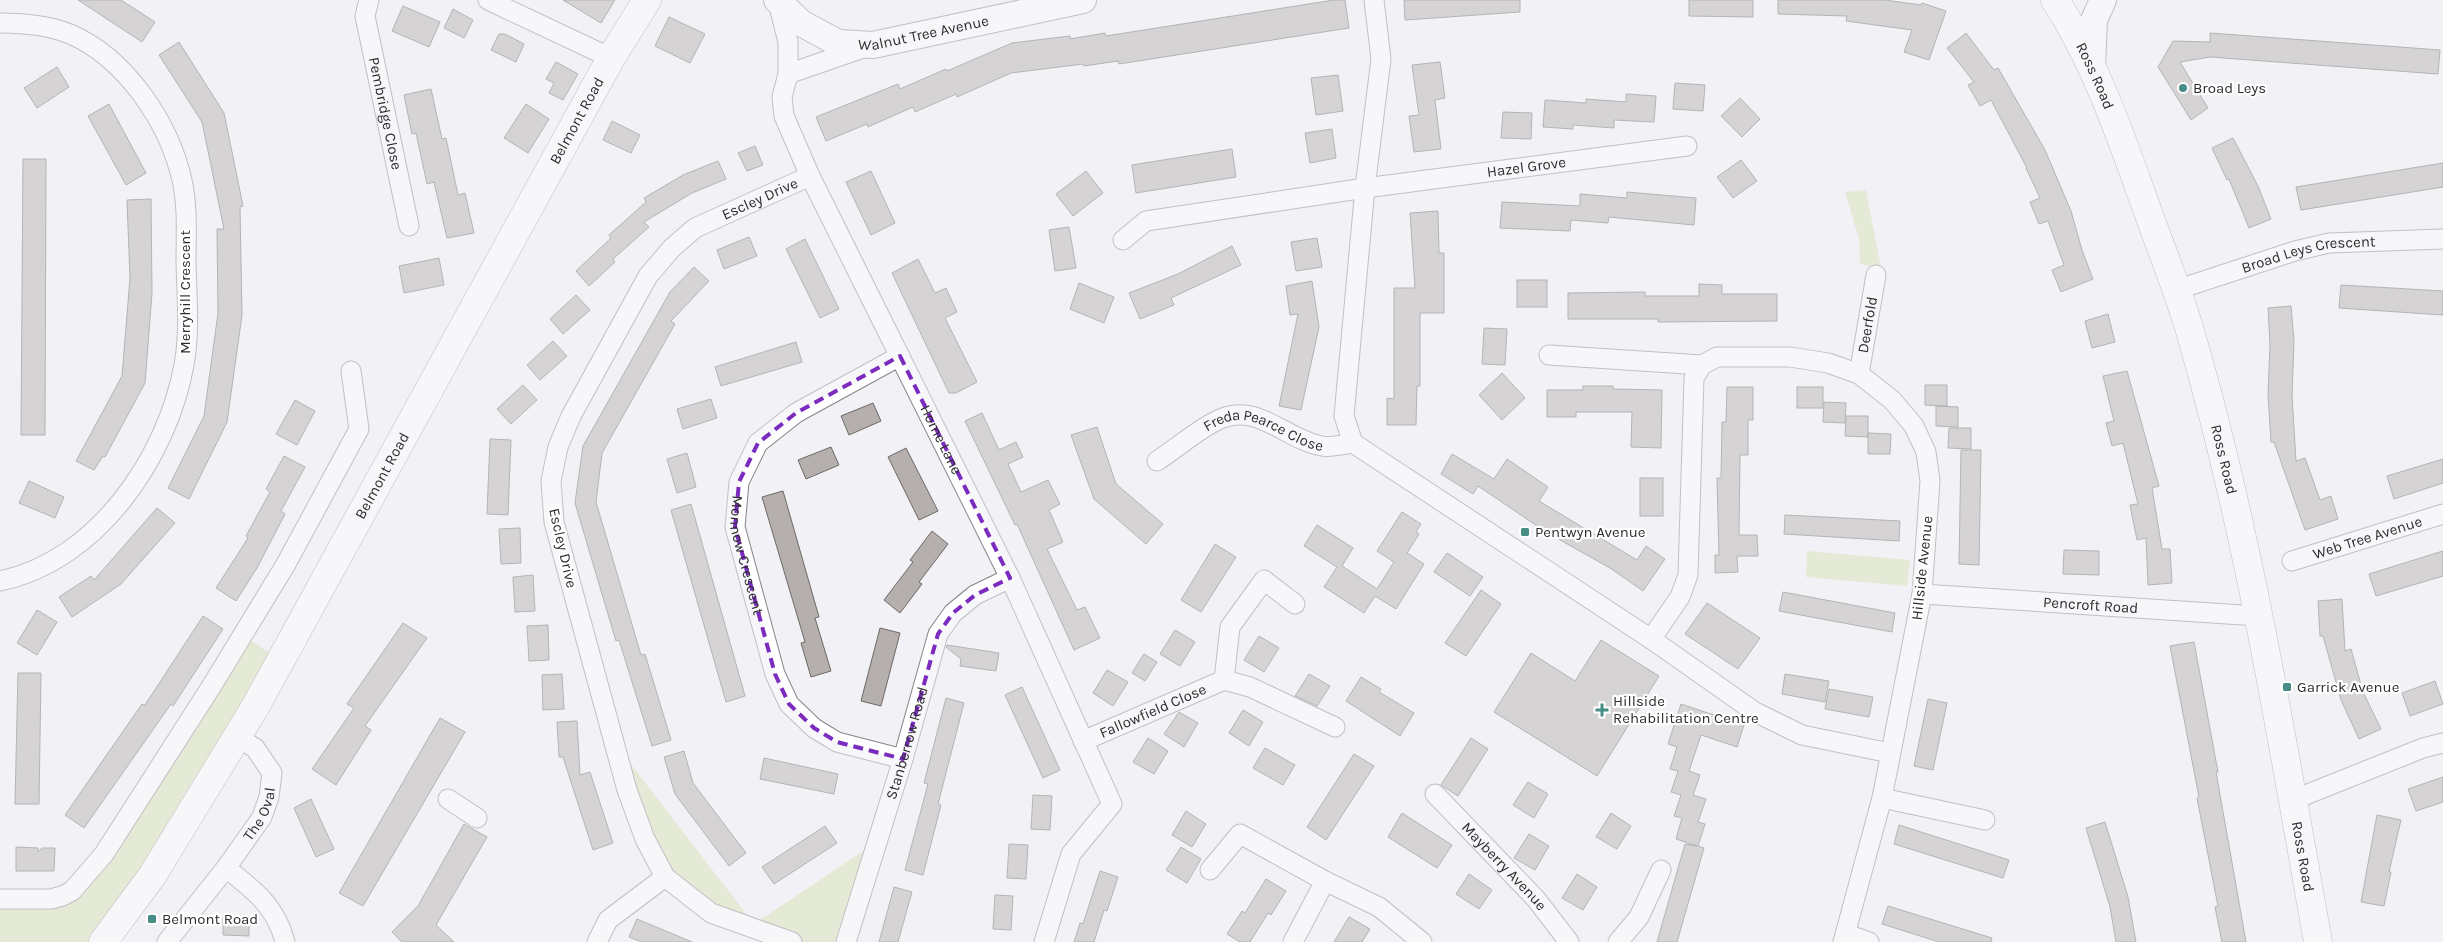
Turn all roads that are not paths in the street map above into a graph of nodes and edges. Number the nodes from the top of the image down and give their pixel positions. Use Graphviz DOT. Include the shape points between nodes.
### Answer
graph roads {
  1 [pos="369,0"];
  2 [pos="488,0"];
  3 [pos="647,0"];
  4 [pos="1083,0"];
  5 [pos="1374,0"];
  6 [pos="2055,0"];
  7 [pos="2103,0"];
  8 [pos="777,1"];
  9 [pos="0,23"];
  10 [pos="873,44"];
  11 [pos="611,58"];
  12 [pos="2092,67"];
  13 [pos="788,74"];
  14 [pos="1687,146"];
  15 [pos="810,176"];
  16 [pos="1365,188"];
  17 [pos="408,226"];
  18 [pos="2443,239"];
  19 [pos="1123,240"];
  20 [pos="1876,275"];
  21 [pos="2176,290"];
  22 [pos="1549,355"];
  23 [pos="900,356"];
  24 [pos="1702,366"];
  25 [pos="352,371"];
  26 [pos="1859,374"];
  27 [pos="1353,443"];
  28 [pos="1157,461"];
  29 [pos="2443,514"];
  30 [pos="2292,561"];
  31 [pos="1010,578"];
  32 [pos="0,581"];
  33 [pos="1922,594"];
  34 [pos="1295,604"];
  35 [pos="2258,616"];
  36 [pos="1651,639"];
  37 [pos="1224,680"];
  38 [pos="1335,727"];
  39 [pos="238,737"];
  40 [pos="1083,741"];
  41 [pos="2443,743"];
  42 [pos="1890,753"];
  43 [pos="904,759"];
  44 [pos="1435,794"];
  45 [pos="1882,798"];
  46 [pos="448,799"];
  47 [pos="2293,800"];
  48 [pos="477,818"];
  49 [pos="1986,820"];
  50 [pos="226,868"];
  51 [pos="1210,870"];
  52 [pos="1660,870"];
  53 [pos="666,877"];
  54 [pos="1325,881"];
  55 [pos="0,899"];
  56 [pos="1844,938"];
  57 [pos="103,942"];
  58 [pos="167,942"];
  59 [pos="285,942"];
  60 [pos="597,942"];
  61 [pos="792,942"];
  62 [pos="846,942"];
  63 [pos="1044,942"];
  64 [pos="1293,942"];
  65 [pos="1422,942"];
  66 [pos="1569,942"];
  67 [pos="1618,942"];
  68 [pos="1869,942"];
  69 [pos="2318,942"];
  1 -- 17 [label="street, Pembridge Close" via="365,16"];
  2 -- 11 [label="street"];
  3 -- 11 [label="highway, Belmont Road"];
  4 -- 10 [label="street, Walnut Tree Avenue"];
  5 -- 16 [label="street" via="1381,59"];
  6 -- 12 [label="highway, Ross Road"];
  7 -- 12 [label="street" via="2094,20"];
  8 -- 10 [label="street, Walnut Tree Avenue" via="801,23 838,43"];
  8 -- 13 [label="street, Home Lane" via="788,42"];
  9 -- 32 [label="street, Merryhill Crescent" via="49,27 87,43 127,77 154,112 174,155 185,197 188,329 184,365 170,419 134,483 86,538 38,569"];
  10 -- 13 [label="street"];
  11 -- 39 [label="highway, Belmont Road"];
  12 -- 21 [label="highway, Ross Road" via="2116,122"];
  13 -- 15 [label="street, Home Lane" via="782,97 784,116"];
  14 -- 16 [label="street, Hazel Grove"];
  15 -- 23 [label="street, Home Lane"];
  15 -- 53 [label="street, Escley Drive" via="696,228 672,248 648,276 571,416 558,447 551,481 554,522 627,790 645,839"];
  16 -- 19 [label="street, Hazel Grove" via="1146,221"];
  16 -- 27 [label="street" via="1344,416"];
  18 -- 21 [label="street, Broad Leys Crescent" via="2329,243"];
  20 -- 26 [label="street, Deerfold"];
  21 -- 35 [label="highway, Ross Road" via="2210,402"];
  22 -- 24 [label="street, Hillside Avenue"];
  23 -- 31 [label="street, Home Lane"];
  23 -- 43 [label="street, Monnow Crescent" via="796,413 758,443 739,482 735,527 775,674 789,704 814,728 837,742"];
  24 -- 26 [label="street, Hillside Avenue" via="1717,357 1790,357 1828,363"];
  24 -- 36 [label="street" via="1694,378 1688,575 1680,596"];
  25 -- 55 [label="street" via="359,429 286,564 104,854 77,885 62,896"];
  26 -- 33 [label="street, Hillside Avenue" via="1892,400 1914,426 1926,452 1930,481"];
  27 -- 28 [label="street, Freda Pearce Close" via="1323,447 1258,417 1238,414 1218,420"];
  27 -- 36 [label="street"];
  29 -- 30 [label="street, Web Tree Avenue"];
  31 -- 40 [label="street, Home Lane"];
  31 -- 43 [label="street, Stanberrow Road" via="975,595 953,613 938,634"];
  33 -- 35 [label="street, Pencroft Road"];
  33 -- 42 [label="street, Hillside Avenue"];
  34 -- 37 [label="street, Fallowfield Close" via="1264,580 1230,627"];
  35 -- 47 [label="highway, Ross Road"];
  36 -- 42 [label="street" via="1777,724 1802,735"];
  37 -- 38 [label="street, Fallowfield Close" via="1250,687"];
  37 -- 40 [label="street, Fallowfield Close"];
  39 -- 50 [label="street, The Oval" via="255,748 272,773 262,817"];
  39 -- 57 [label="highway, Belmont Road" via="152,876"];
  40 -- 63 [label="street, Home Lane" via="1112,804 1071,854"];
  41 -- 47 [label="street"];
  42 -- 45 [label="street, Hillside Avenue"];
  43 -- 62 [label="street, Stanberrow Road"];
  44 -- 66 [label="street, Mayberry Avenue" via="1536,899"];
  45 -- 49 [label="street"];
  45 -- 56 [label="street, Hillside Avenue"];
  46 -- 48 [label="street"];
  47 -- 69 [label="highway, Ross Road"];
  50 -- 58 [label="street, The Oval"];
  50 -- 59 [label="street" via="259,895 274,913"];
  51 -- 54 [label="street" via="1240,834"];
  52 -- 67 [label="street" via="1639,917"];
  53 -- 60 [label="street" via="608,920"];
  53 -- 61 [label="street, Escley Drive" via="711,913"];
  54 -- 64 [label="street"];
  54 -- 65 [label="street" via="1379,907"];
  56 -- 68 [label="street"];
}
